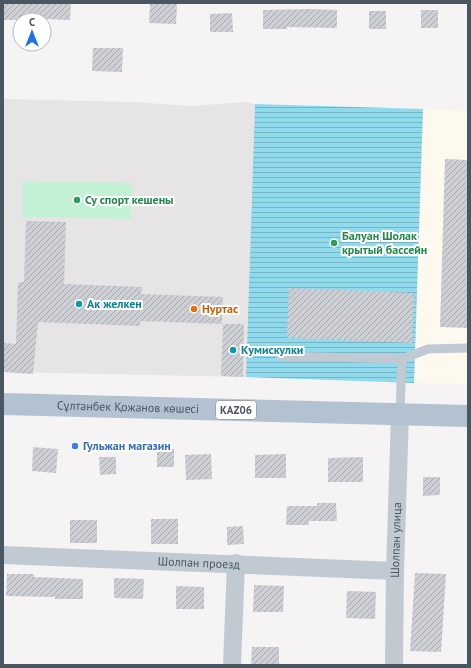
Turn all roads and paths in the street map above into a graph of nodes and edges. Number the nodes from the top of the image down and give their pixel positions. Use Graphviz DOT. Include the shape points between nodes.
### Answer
graph roads {
  1 [pos="468,348"];
  2 [pos="280,356"];
  3 [pos="402,359"];
  4 [pos="3,404"];
  5 [pos="400,414"];
  6 [pos="468,416"];
  7 [pos="3,555"];
  8 [pos="236,563"];
  9 [pos="395,571"];
  10 [pos="232,665"];
  11 [pos="394,665"];
  1 -- 3 [label="lane" via="428,349"];
  2 -- 3 [label="lane"];
  3 -- 5 [label="lane"];
  4 -- 5 [label="main road, Сұлтанбек Қожанов көшесі / KАZ06"];
  5 -- 6 [label="main road, Сұлтанбек Қожанов көшесі / KАZ06"];
  5 -- 9 [label="street, Шолпан улица"];
  7 -- 8 [label="street, Шолпан проезд"];
  8 -- 9 [label="street, Шолпан проезд"];
  8 -- 10 [label="street"];
  9 -- 11 [label="street, Шолпан улица"];
}
